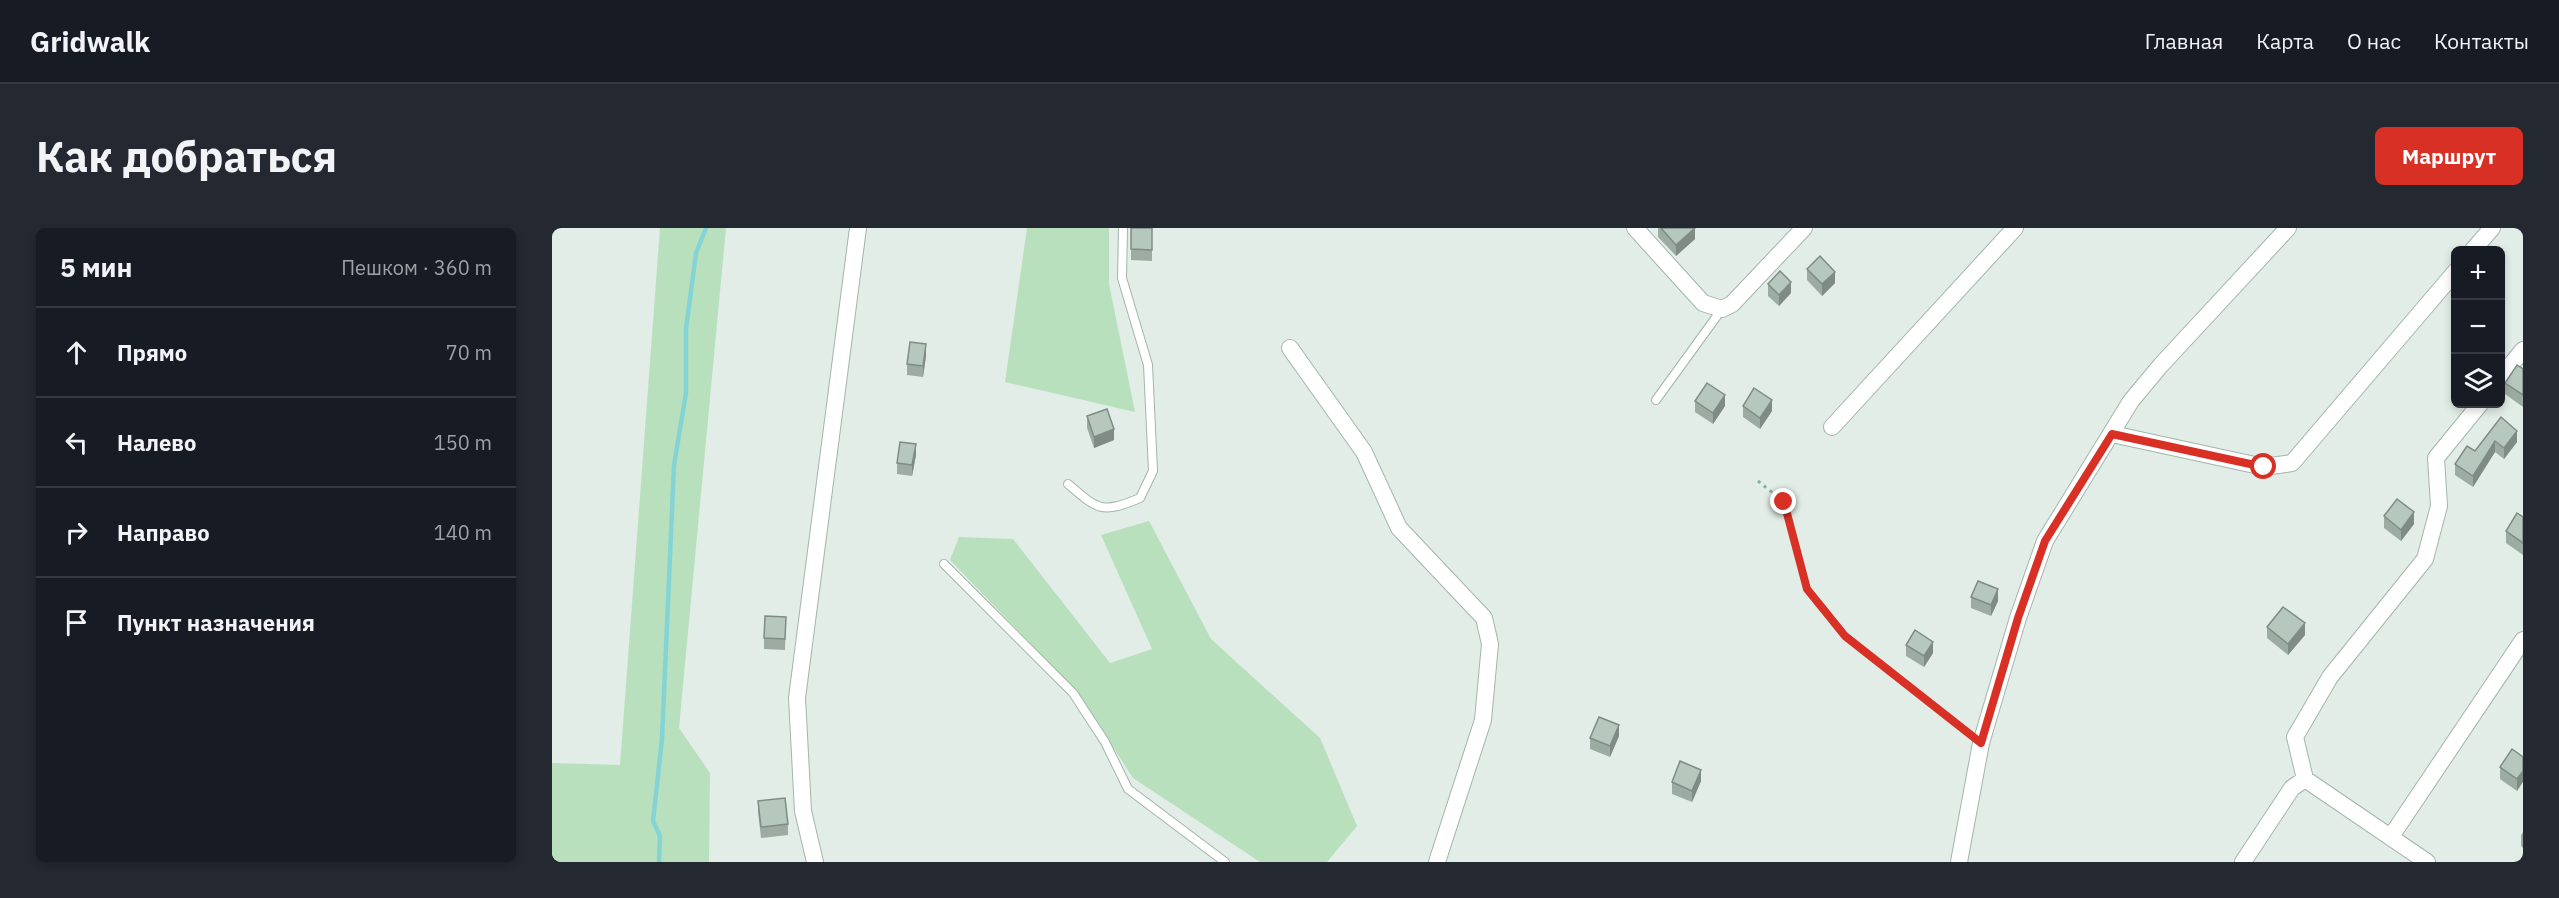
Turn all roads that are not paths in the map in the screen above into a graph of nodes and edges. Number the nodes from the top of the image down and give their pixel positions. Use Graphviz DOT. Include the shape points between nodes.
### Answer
graph roads {
  1 [pos="858,228"];
  2 [pos="1123,228"];
  3 [pos="1635,228"];
  4 [pos="1804,228"];
  5 [pos="2015,228"];
  6 [pos="2288,228"];
  7 [pos="2492,228"];
  8 [pos="2476,246"];
  9 [pos="2451,277"];
  10 [pos="1722,309"];
  11 [pos="1290,348"];
  12 [pos="2523,350"];
  13 [pos="2505,372"];
  14 [pos="1656,400"];
  15 [pos="2477,408"];
  16 [pos="1832,427"];
  17 [pos="2112,434"];
  18 [pos="1068,484"];
  19 [pos="944,564"];
  20 [pos="2523,640"];
  21 [pos="2305,779"];
  22 [pos="2392,836"];
  23 [pos="815,862"];
  24 [pos="1225,862"];
  25 [pos="1437,862"];
  26 [pos="1959,862"];
  27 [pos="2243,862"];
  28 [pos="2426,862"];
  1 -- 23 [label="street" via="797,698 803,811"];
  2 -- 18 [label="lane" via="1122,278 1148,364 1153,471 1140,498 1118,507 1094,506"];
  3 -- 10 [label="street" via="1703,303"];
  4 -- 10 [label="street" via="1732,304"];
  5 -- 16 [label="street"];
  6 -- 17 [label="street" via="2161,365 2131,401"];
  7 -- 8 [label="street"];
  9 -- 17 [label="street" via="2292,463 2264,467"];
  10 -- 14 [label="lane"];
  11 -- 25 [label="street" via="1364,452 1399,528 1484,618 1490,644 1484,720"];
  12 -- 13 [label="street"];
  15 -- 21 [label="street" via="2436,458 2439,506 2425,559 2330,677 2295,737"];
  17 -- 26 [label="street" via="2045,541 1981,743"];
  19 -- 24 [label="lane" via="1073,693 1104,741 1128,789"];
  20 -- 22 [label="street"];
  21 -- 22 [label="street"];
  21 -- 27 [label="street" via="2292,788"];
  22 -- 28 [label="street"];
}
